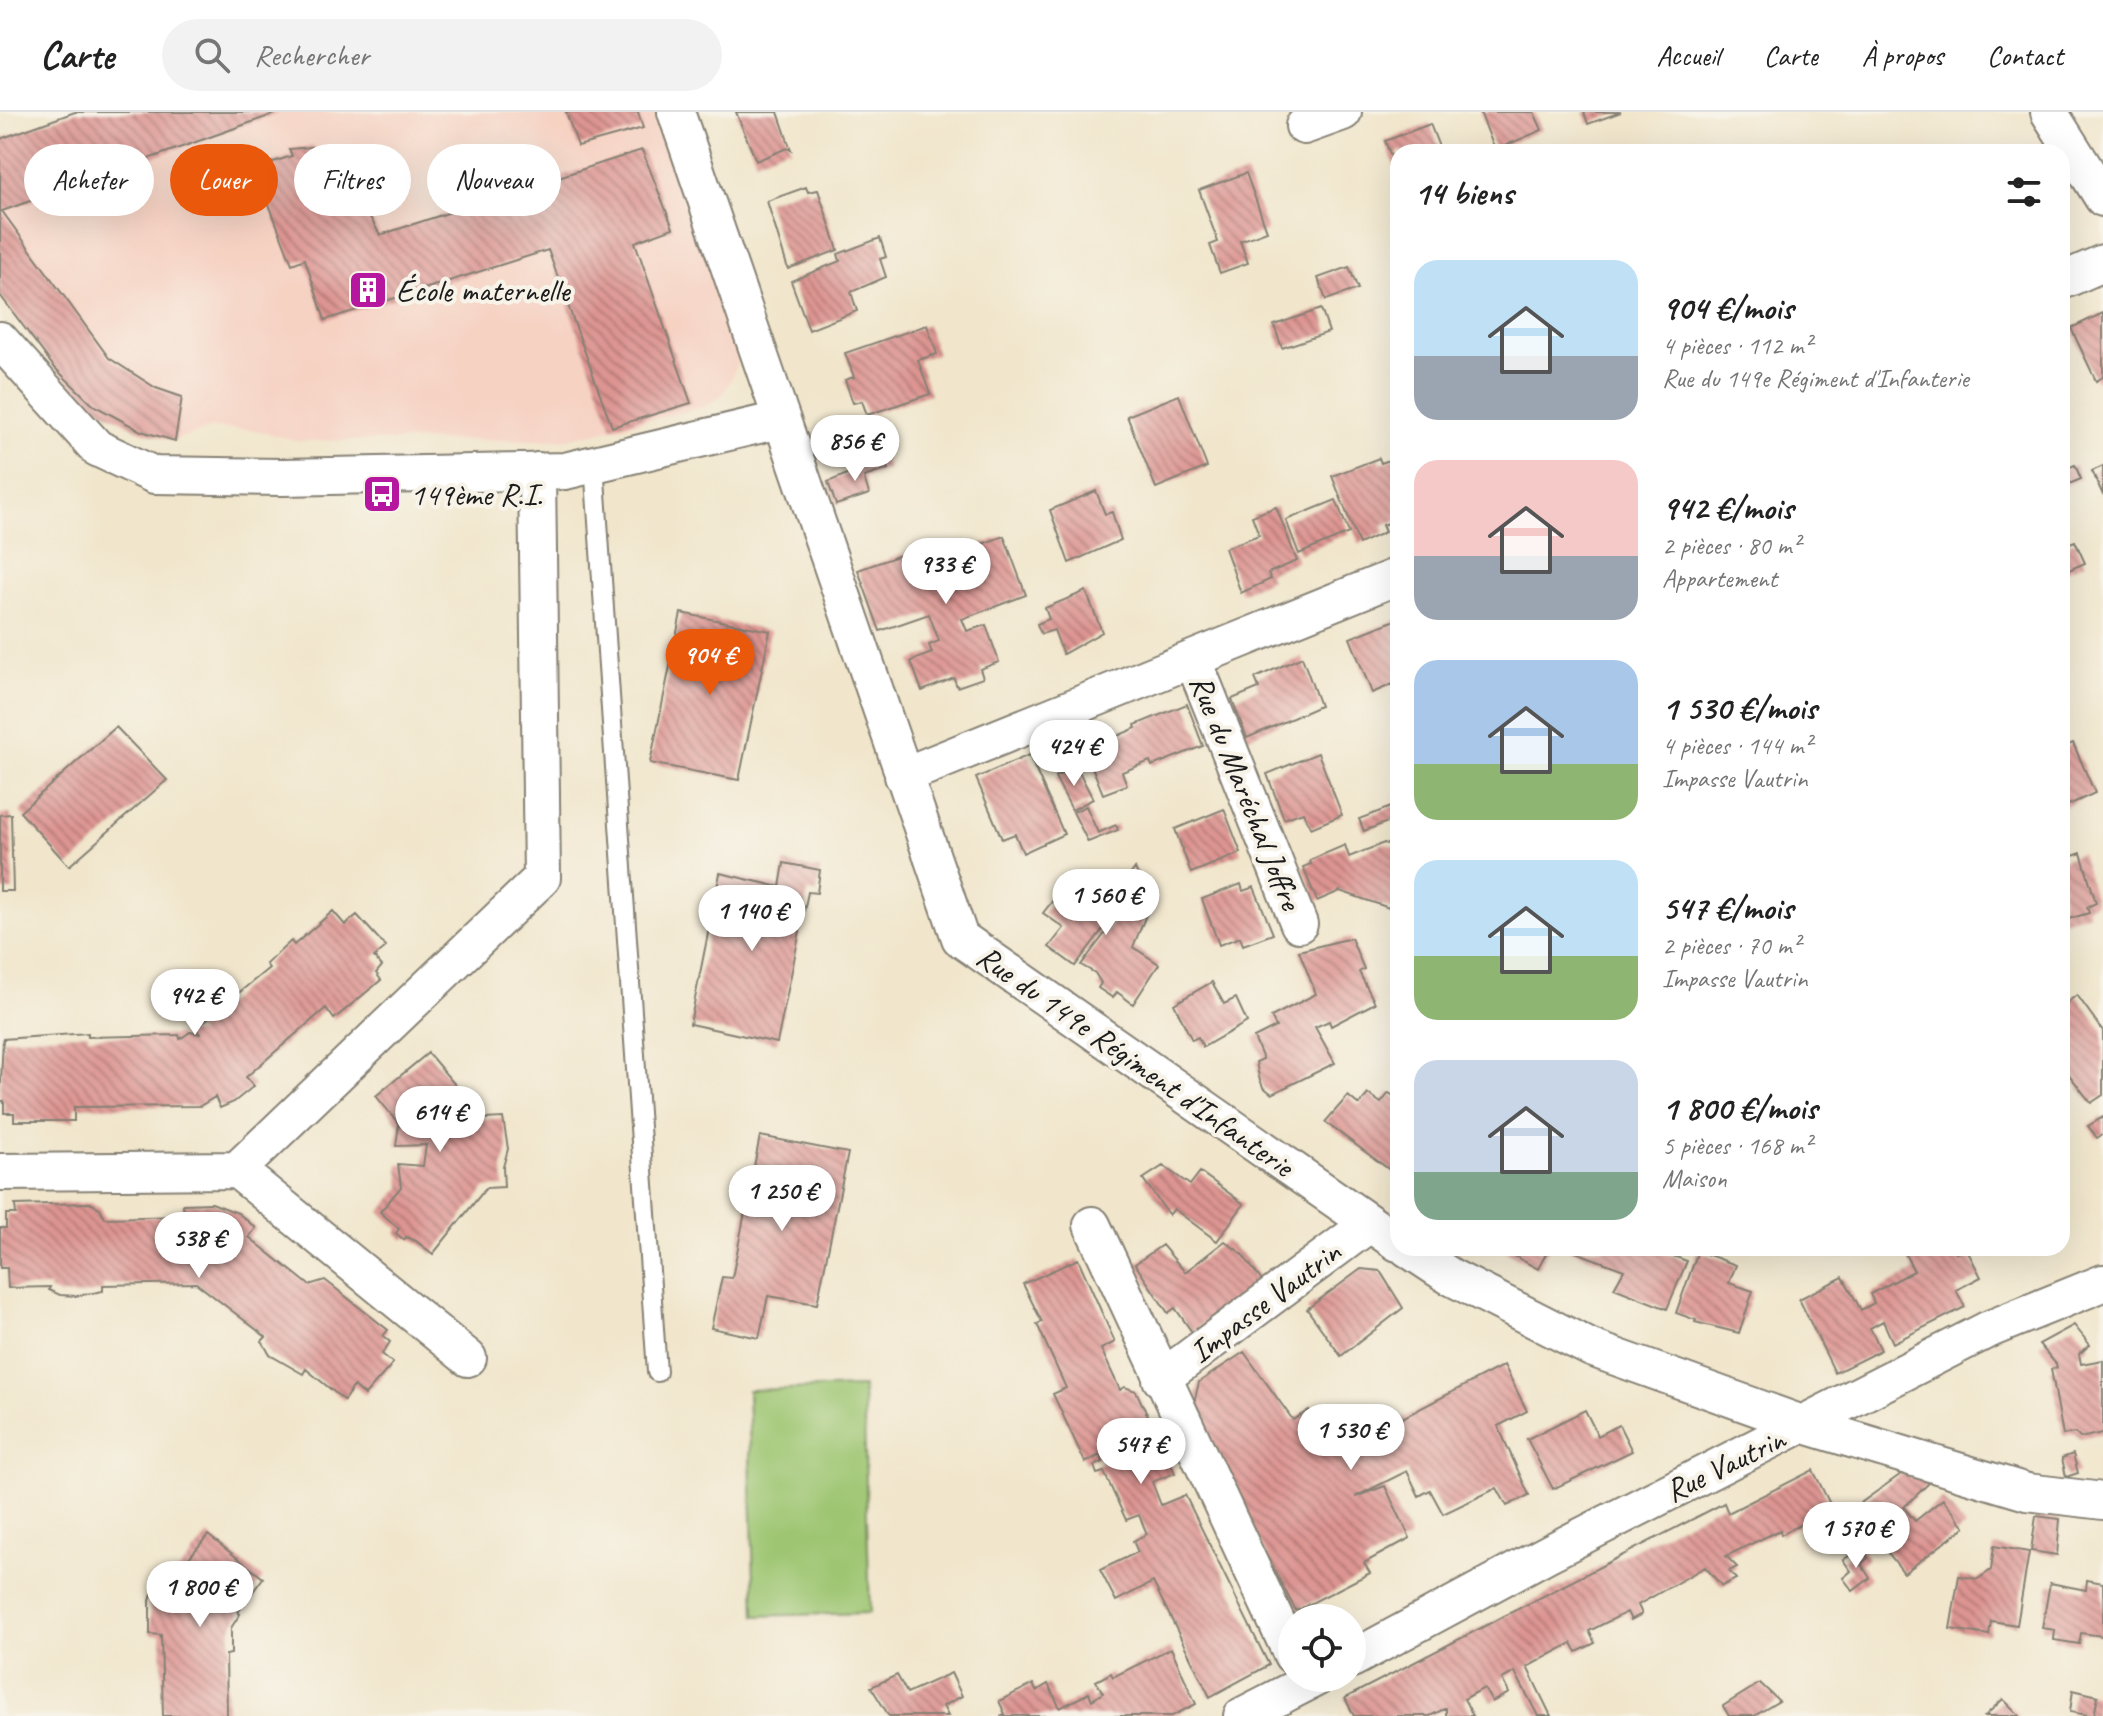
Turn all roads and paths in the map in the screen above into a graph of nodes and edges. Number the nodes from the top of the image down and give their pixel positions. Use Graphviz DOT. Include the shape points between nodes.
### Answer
graph roads {
  1 [pos="676,112"];
  2 [pos="1343,112"];
  3 [pos="2049,112"];
  4 [pos="1304,126"];
  5 [pos="2069,144"];
  6 [pos="2070,145"];
  7 [pos="2103,198"];
  8 [pos="2103,263"];
  9 [pos="2070,277"];
  10 [pos="0,340"];
  11 [pos="779,420"];
  12 [pos="594,464"];
  13 [pos="537,471"];
  14 [pos="1390,579"];
  15 [pos="1193,659"];
  16 [pos="903,776"];
  17 [pos="1299,924"];
  18 [pos="237,1170"];
  19 [pos="0,1172"];
  20 [pos="1092,1225"];
  21 [pos="1384,1233"];
  22 [pos="1419,1256"];
  23 [pos="2103,1283"];
  24 [pos="468,1358"];
  25 [pos="657,1372"];
  26 [pos="1161,1379"];
  27 [pos="1805,1425"];
  28 [pos="2103,1501"];
  29 [pos="1278,1620"];
  30 [pos="1366,1651"];
  31 [pos="1278,1692"];
  32 [pos="1242,1716"];
  1 -- 11 [label="street, Rue du 149e Régiment d'Infanterie"];
  2 -- 4 [label="street"];
  3 -- 5 [label="street"];
  6 -- 7 [label="street"];
  8 -- 9 [label="street"];
  10 -- 13 [label="street" via="97,448 154,475"];
  11 -- 12 [label="street"];
  11 -- 16 [label="street, Rue du 149e Régiment d'Infanterie"];
  12 -- 13 [label="street"];
  12 -- 25 [label="lane"];
  13 -- 18 [label="street" via="542,878"];
  14 -- 15 [label="street, Rue du Maréchal Joffre"];
  15 -- 16 [label="street, Rue du Maréchal Joffre"];
  15 -- 17 [label="street, Rue du Maréchal Joffre"];
  16 -- 21 [label="street, Rue du 149e Régiment d'Infanterie" via="960,938"];
  18 -- 19 [label="street"];
  18 -- 24 [label="street"];
  20 -- 26 [label="street, Impasse Vautrin"];
  21 -- 26 [label="street, Impasse Vautrin"];
  22 -- 27 [label="street" via="1591,1348"];
  23 -- 27 [label="street, Rue Vautrin" via="1987,1330"];
  26 -- 29 [label="street, Impasse Vautrin"];
  27 -- 28 [label="street" via="2027,1492"];
  27 -- 30 [label="street, Rue Vautrin"];
  31 -- 32 [label="street"];
}
